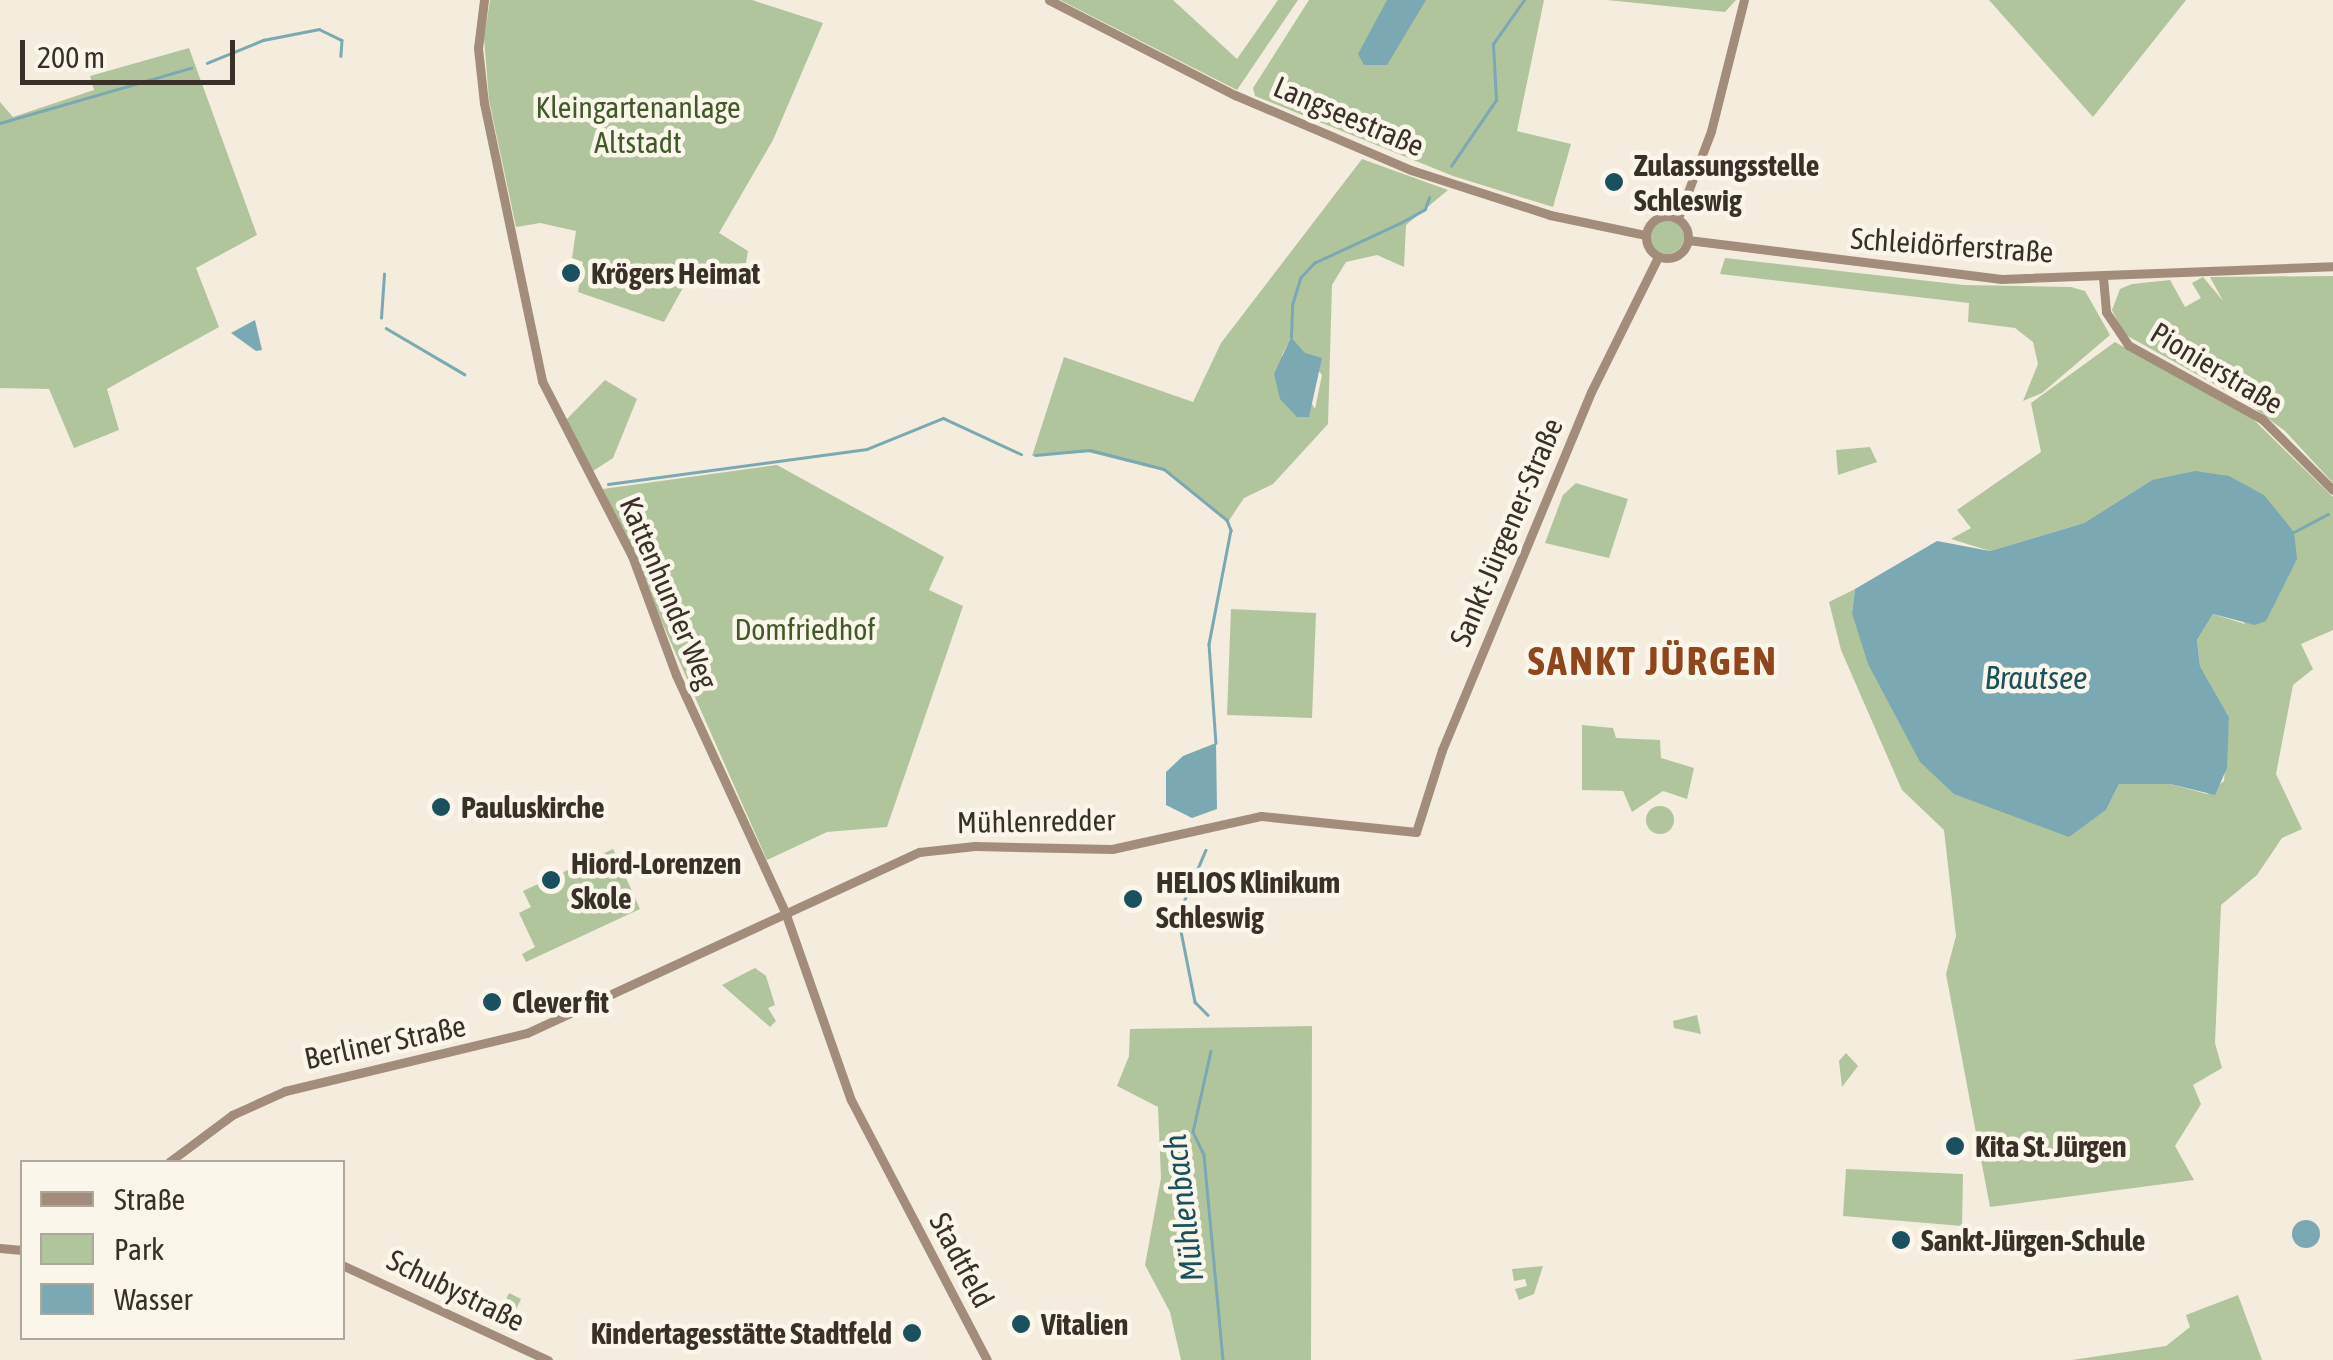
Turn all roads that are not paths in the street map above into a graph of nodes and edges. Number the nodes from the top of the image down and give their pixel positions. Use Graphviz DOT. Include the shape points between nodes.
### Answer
graph roads {
  1 [pos="484,0"];
  2 [pos="1049,0"];
  3 [pos="1744,0"];
  4 [pos="1678,218"];
  5 [pos="1646,235"];
  6 [pos="1688,240"];
  7 [pos="1658,257"];
  8 [pos="2333,266"];
  9 [pos="2103,276"];
  10 [pos="2333,490"];
  11 [pos="1416,832"];
  12 [pos="785,912"];
  13 [pos="172,1160"];
  14 [pos="894,1184"];
  15 [pos="345,1266"];
  16 [pos="548,1360"];
  17 [pos="987,1360"];
  1 -- 12 [label="street, Kattenhunder Weg" via="478,48 484,103 542,381 620,530 676,676"];
  2 -- 5 [label="street, Langseestraße" via="1234,95 1411,170 1550,215"];
  3 -- 4 [label="street" via="1712,131"];
  4 -- 5 [label="street" via="1657,218"];
  4 -- 6 [label="street"];
  5 -- 7 [label="street"];
  6 -- 7 [label="street" via="1678,256"];
  6 -- 9 [label="street, Schleidörferstraße" via="1944,274"];
  7 -- 11 [label="street, Sankt-Jürgener-Straße" via="1591,392 1442,750"];
  8 -- 9 [label="street, Schleidörferstraße"];
  9 -- 10 [label="street, Pionierstraße" via="2106,312 2128,345 2262,419"];
  11 -- 12 [label="street, Mühlenredder" via="1261,816 1112,848 956,846 888,862"];
  12 -- 13 [label="street, Berliner Straße" via="527,1033 285,1090 232,1115"];
  12 -- 14 [label="street, Kattenhunder Weg" via="828,1044"];
  14 -- 17 [label="street, Stadtfeld"];
  15 -- 16 [label="street, Schubystraße"];
}
